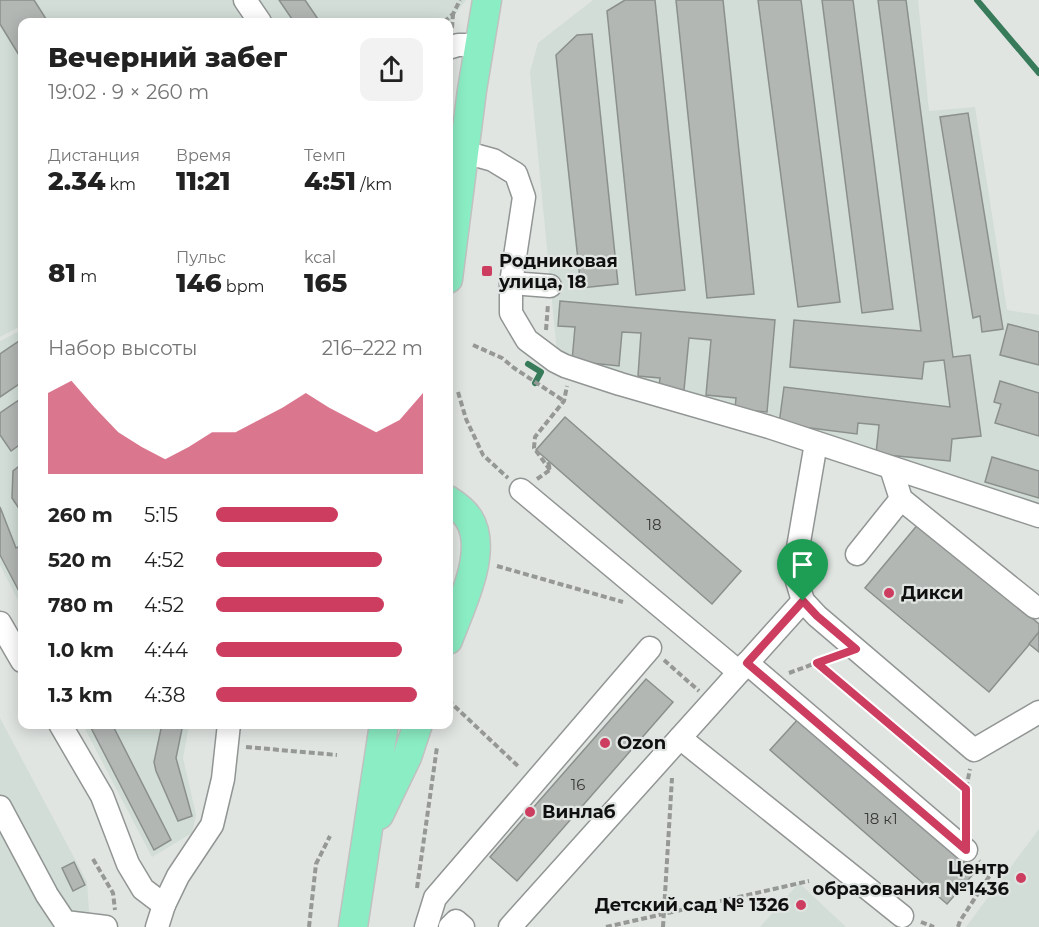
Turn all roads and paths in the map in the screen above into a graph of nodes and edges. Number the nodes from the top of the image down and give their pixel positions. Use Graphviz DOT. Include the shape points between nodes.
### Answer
graph roads {
  1 [pos="245,0"];
  2 [pos="460,0"];
  3 [pos="487,0"];
  4 [pos="257,18"];
  5 [pos="448,18"];
  6 [pos="480,45"];
  7 [pos="453,46"];
  8 [pos="464,152"];
  9 [pos="453,239"];
  10 [pos="511,283"];
  11 [pos="549,291"];
  12 [pos="546,338"];
  13 [pos="473,345"];
  14 [pos="567,382"];
  15 [pos="458,392"];
  16 [pos="564,401"];
  17 [pos="816,443"];
  18 [pos="891,468"];
  19 [pos="550,470"];
  20 [pos="521,490"];
  21 [pos="901,499"];
  22 [pos="453,505"];
  23 [pos="1039,516"];
  24 [pos="857,554"];
  25 [pos="496,565"];
  26 [pos="803,601"];
  27 [pos="628,603"];
  28 [pos="1035,608"];
  29 [pos="0,623"];
  30 [pos="453,626"];
  31 [pos="650,648"];
  32 [pos="856,649"];
  33 [pos="18,654"];
  34 [pos="817,663"];
  35 [pos="743,668"];
  36 [pos="767,681"];
  37 [pos="713,702"];
  38 [pos="453,705"];
  39 [pos="1039,712"];
  40 [pos="63,729"];
  41 [pos="229,729"];
  42 [pos="383,729"];
  43 [pos="428,730"];
  44 [pos="680,738"];
  45 [pos="239,746"];
  46 [pos="974,750"];
  47 [pos="337,755"];
  48 [pos="672,775"];
  49 [pos="534,781"];
  50 [pos="966,789"];
  51 [pos="0,807"];
  52 [pos="330,836"];
  53 [pos="366,844"];
  54 [pos="966,850"];
  55 [pos="93,859"];
  56 [pos="809,881"];
  57 [pos="416,894"];
  58 [pos="164,905"];
  59 [pos="662,916"];
  60 [pos="902,916"];
  61 [pos="111,920"];
  62 [pos="157,927"];
  63 [pos="309,927"];
  64 [pos="353,927"];
  65 [pos="426,927"];
  66 [pos="450,927"];
  67 [pos="463,927"];
  68 [pos="510,927"];
  69 [pos="606,927"];
  70 [pos="663,927"];
  71 [pos="958,927"];
  1 -- 4 [label="street"];
  2 -- 5 [label="path"];
  3 -- 6 [label="main road"];
  6 -- 7 [label="street"];
  6 -- 8 [label="main road"];
  8 -- 9 [label="main road"];
  8 -- 10 [label="street" via="493,160 516,174 524,197"];
  10 -- 11 [label="street"];
  10 -- 17 [label="street" via="511,313 527,340 564,366 623,377 771,421"];
  11 -- 12 [label="path"];
  13 -- 16 [label="path" via="502,358"];
  14 -- 16 [label="path"];
  15 -- 20 [label="path" via="483,455"];
  16 -- 19 [label="path" via="535,437 534,448"];
  17 -- 18 [label="street"];
  17 -- 26 [label="street" via="794,571"];
  18 -- 21 [label="street"];
  18 -- 23 [label="street" via="962,481"];
  20 -- 35 [label="street"];
  21 -- 24 [label="street"];
  21 -- 28 [label="street"];
  22 -- 30 [label="main road" via="469,519 476,535 476,553"];
  25 -- 27 [label="path"];
  26 -- 32 [label="street"];
  26 -- 35 [label="street"];
  29 -- 33 [label="street"];
  31 -- 37 [label="path"];
  31 -- 49 [label="street"];
  32 -- 34 [label="path"];
  32 -- 46 [label="street"];
  34 -- 36 [label="path"];
  34 -- 50 [label="path"];
  35 -- 36 [label="street"];
  35 -- 37 [label="street"];
  36 -- 54 [label="street"];
  37 -- 44 [label="street"];
  38 -- 49 [label="path"];
  39 -- 46 [label="street"];
  40 -- 58 [label="street" via="102,795 128,864 143,889"];
  41 -- 58 [label="street" via="212,825"];
  42 -- 53 [label="main road"];
  43 -- 53 [label="main road" via="406,757"];
  43 -- 57 [label="path"];
  44 -- 60 [label="street"];
  44 -- 68 [label="street"];
  45 -- 47 [label="path"];
  46 -- 50 [label="path"];
  48 -- 59 [label="path"];
  49 -- 65 [label="street" via="435,898"];
  50 -- 54 [label="path"];
  51 -- 61 [label="street" via="65,922"];
  52 -- 63 [label="path" via="316,864"];
  53 -- 64 [label="main road"];
  54 -- 71 [label="path" via="992,873"];
  55 -- 61 [label="path" via="113,893"];
  56 -- 59 [label="path"];
  58 -- 62 [label="street"];
  59 -- 69 [label="path"];
  59 -- 70 [label="path"];
  66 -- 67 [label="street" via="456,921"];
}
